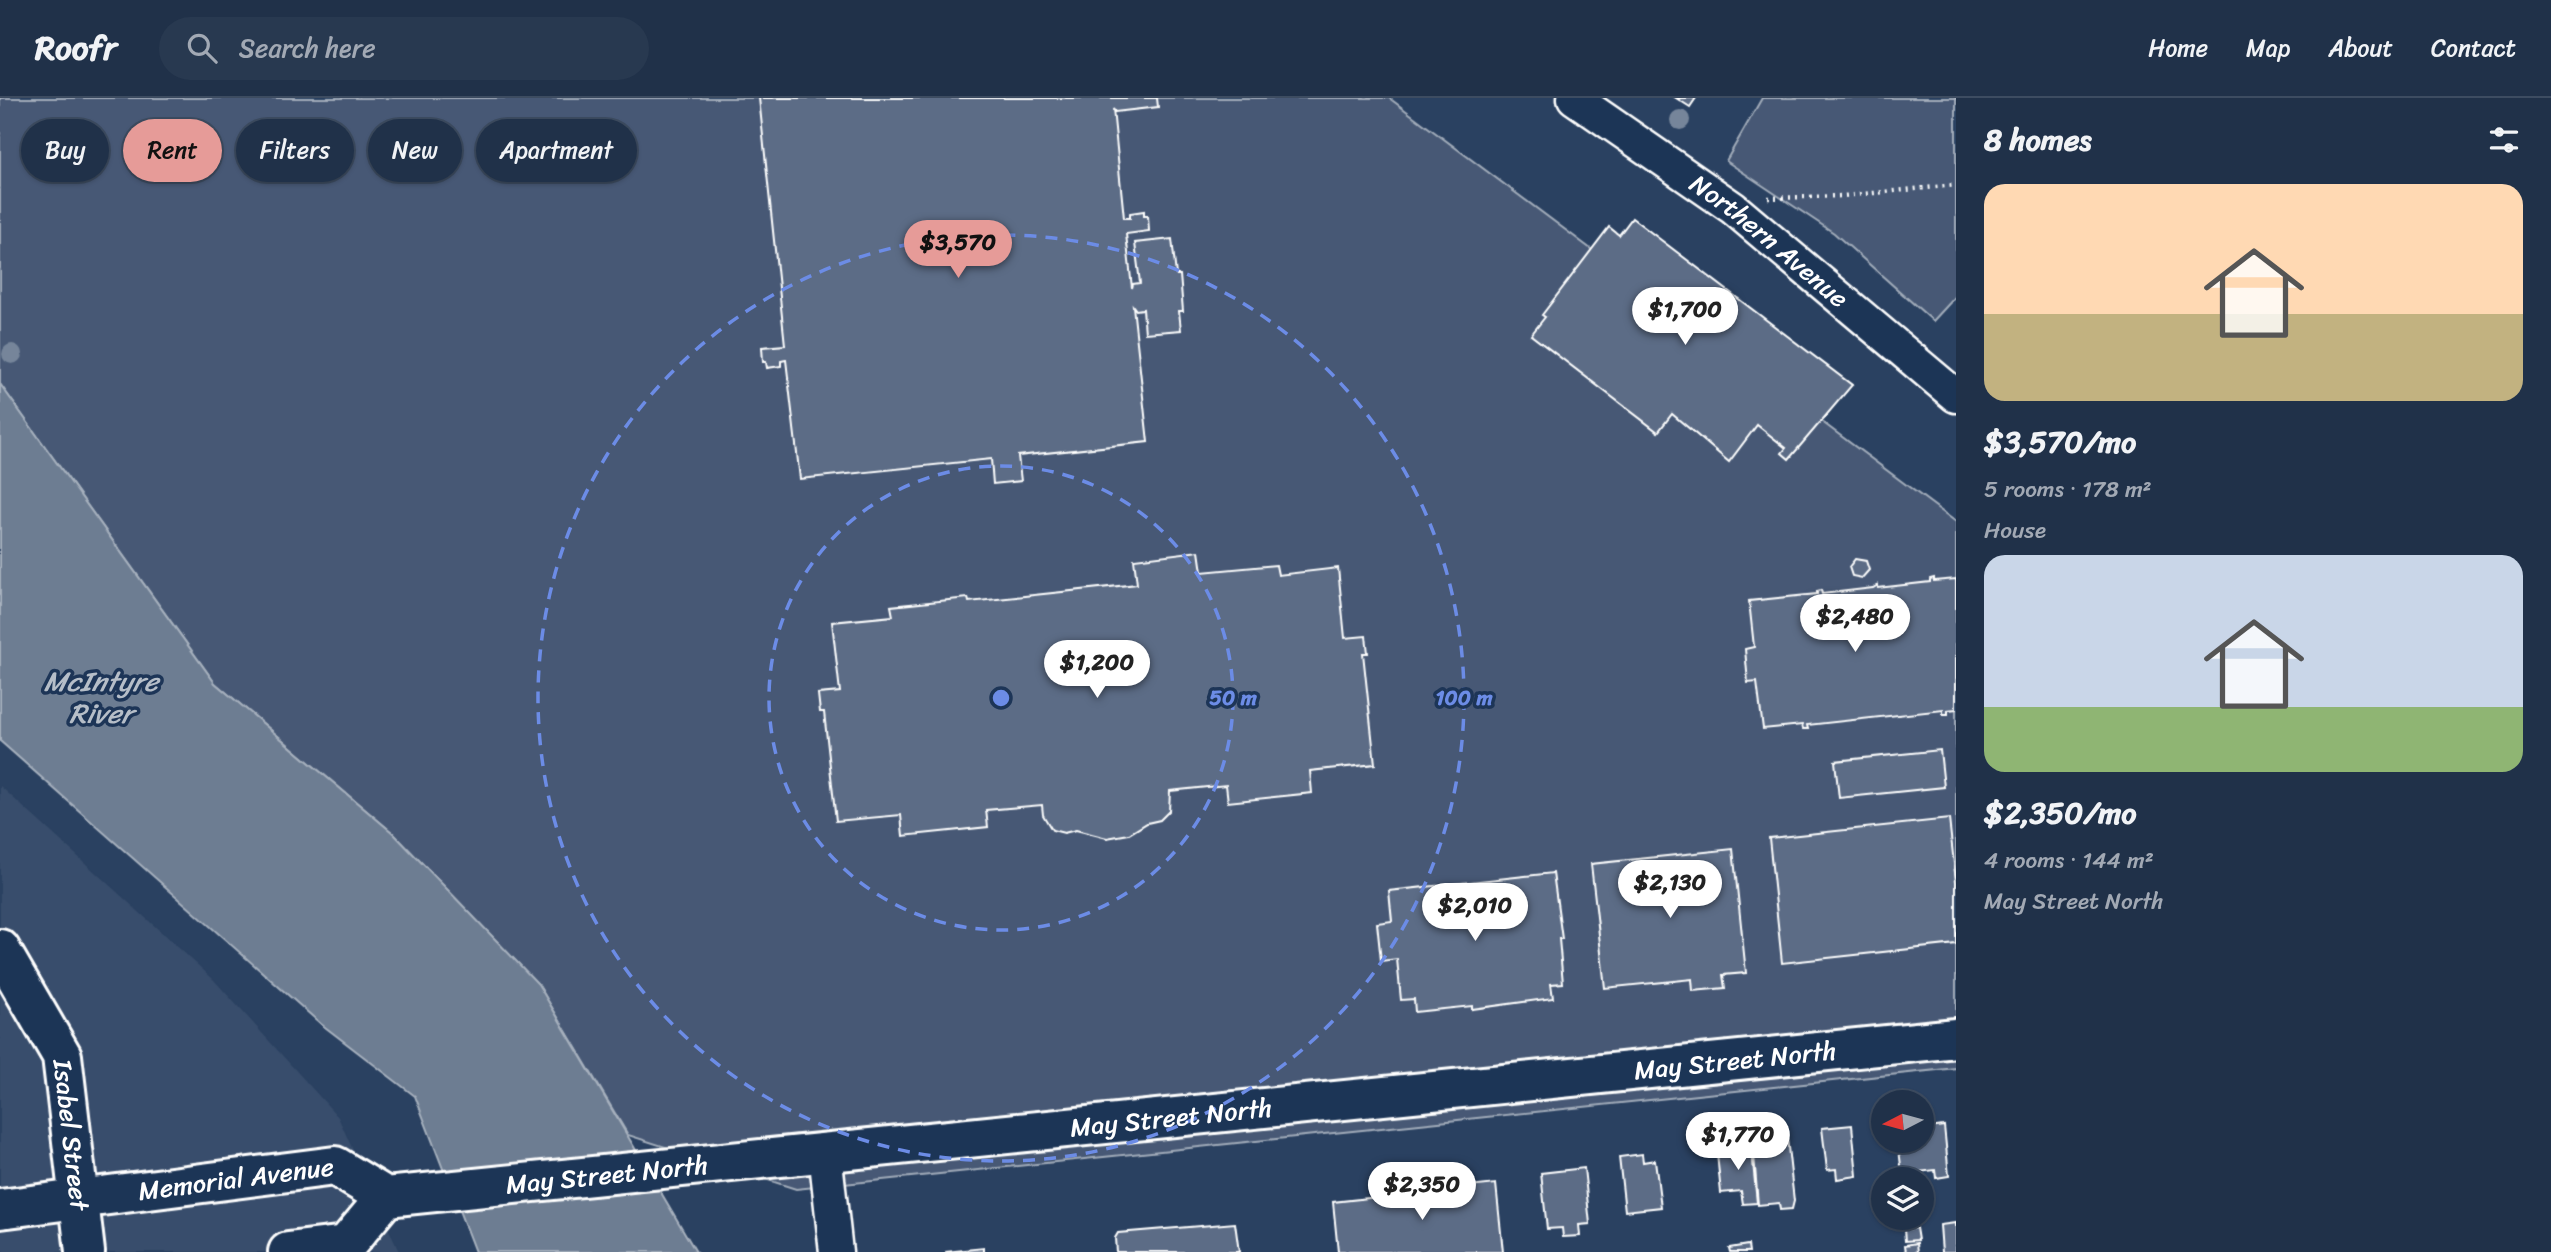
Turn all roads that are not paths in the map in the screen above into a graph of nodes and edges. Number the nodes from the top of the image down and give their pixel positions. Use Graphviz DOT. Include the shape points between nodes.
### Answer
graph roads {
  1 [pos="1574,98"];
  2 [pos="1956,396"];
  3 [pos="0,949"];
  4 [pos="1956,1038"];
  5 [pos="825,1152"];
  6 [pos="386,1197"];
  7 [pos="78,1198"];
  8 [pos="0,1209"];
  9 [pos="85,1252"];
  10 [pos="288,1252"];
  11 [pos="836,1252"];
  1 -- 2 [label="street, Northern Avenue" via="1720,199"];
  3 -- 7 [label="main road, Isabel Street" via="62,1056"];
  4 -- 5 [label="main road, May Street North"];
  5 -- 6 [label="main road, May Street North"];
  5 -- 11 [label="street"];
  6 -- 7 [label="main road, Memorial Avenue" via="335,1166"];
  6 -- 10 [label="main road" via="346,1245"];
  7 -- 8 [label="main road, Memorial Avenue"];
  7 -- 9 [label="main road, Isabel Street"];
}
